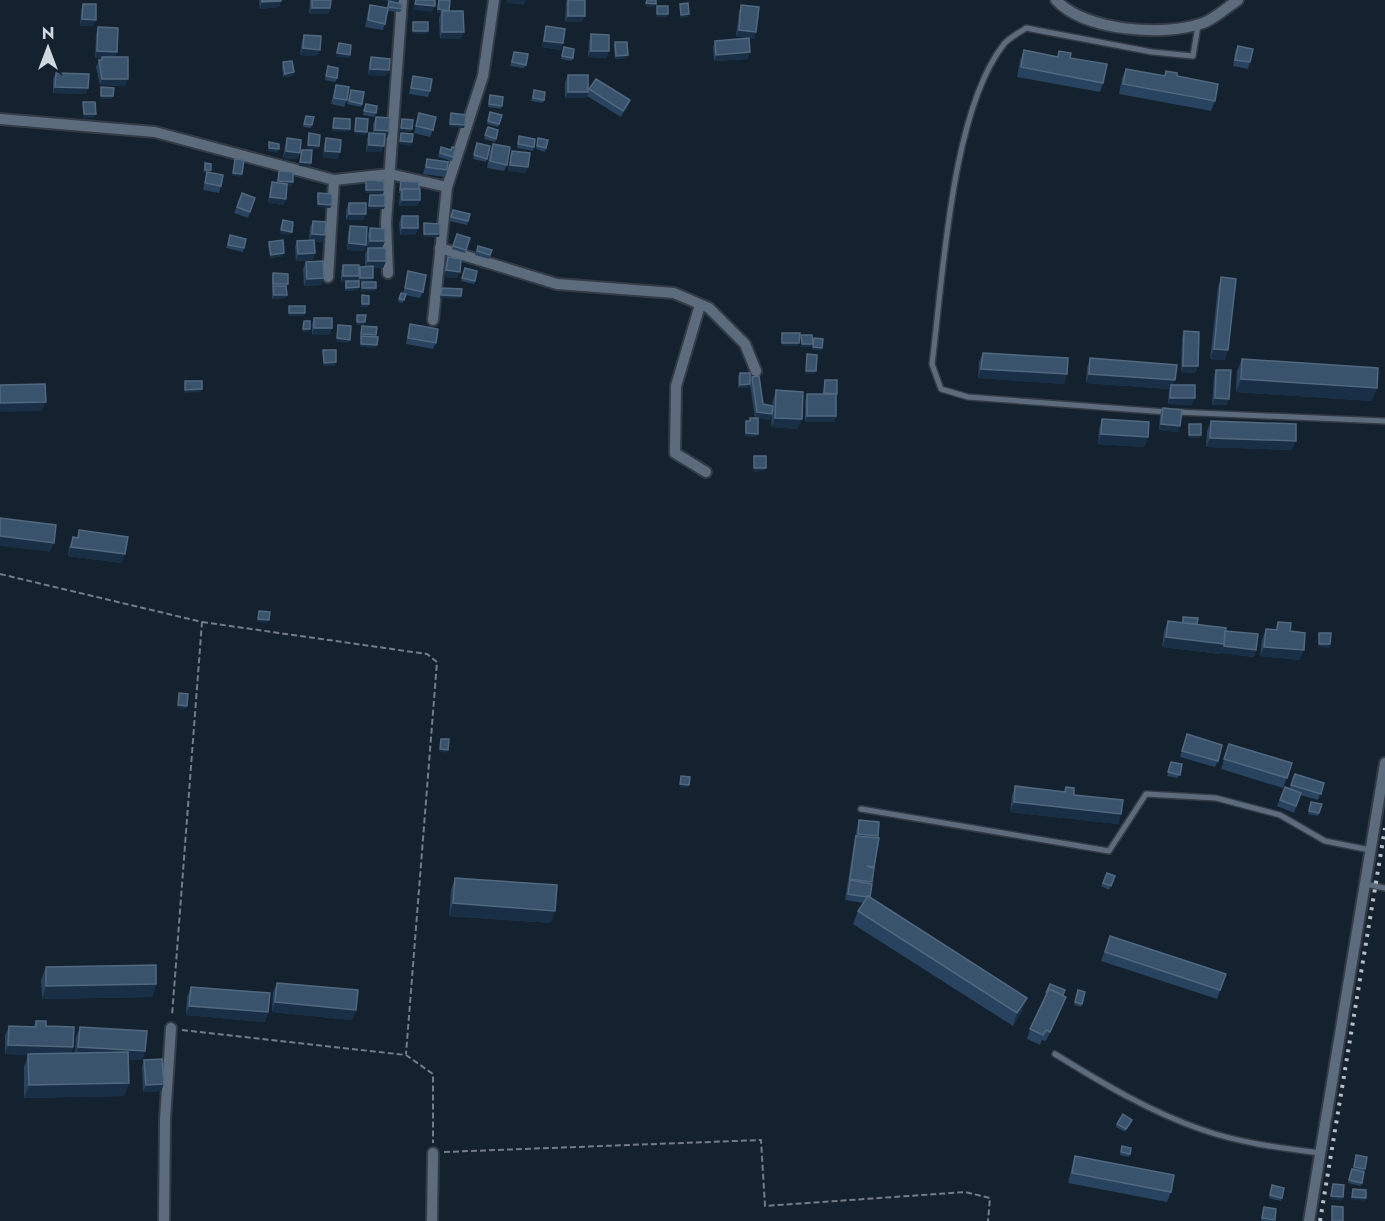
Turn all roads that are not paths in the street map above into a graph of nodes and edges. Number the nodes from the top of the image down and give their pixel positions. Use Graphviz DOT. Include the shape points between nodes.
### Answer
graph roads {
  1 [pos="402,0"];
  2 [pos="494,0"];
  3 [pos="1056,0"];
  4 [pos="1238,0"];
  5 [pos="1198,24"];
  6 [pos="0,119"];
  7 [pos="390,174"];
  8 [pos="334,180"];
  9 [pos="447,187"];
  10 [pos="441,248"];
  11 [pos="388,273"];
  12 [pos="328,277"];
  13 [pos="700,304"];
  14 [pos="433,320"];
  15 [pos="756,371"];
  16 [pos="1385,421"];
  17 [pos="706,472"];
  18 [pos="1385,763"];
  19 [pos="861,809"];
  20 [pos="1371,850"];
  21 [pos="1365,884"];
  22 [pos="1385,888"];
  23 [pos="171,1028"];
  24 [pos="1055,1054"];
  25 [pos="434,1153"];
  26 [pos="1320,1154"];
  27 [pos="164,1221"];
  28 [pos="432,1221"];
  29 [pos="1309,1221"];
  1 -- 7 [label="street"];
  2 -- 9 [label="street" via="483,76"];
  3 -- 5 [label="street" via="1067,12 1109,26 1166,29"];
  4 -- 5 [label="street"];
  5 -- 16 [label="lane" via="1193,56 1026,28 1005,43 979,86 956,174 932,364 941,389 968,397 1141,411"];
  6 -- 8 [label="street" via="155,132"];
  7 -- 8 [label="street"];
  7 -- 9 [label="street"];
  7 -- 11 [label="street" via="386,222"];
  8 -- 12 [label="street"];
  9 -- 10 [label="street"];
  10 -- 13 [label="street" via="557,284 674,293"];
  10 -- 14 [label="street"];
  13 -- 15 [label="street" via="745,344"];
  13 -- 17 [label="street" via="676,386 675,453"];
  18 -- 20 [label="street"];
  19 -- 20 [label="lane" via="1109,850 1146,794 1216,798 1280,815 1325,841"];
  20 -- 21 [label="street"];
  21 -- 22 [label="lane"];
  21 -- 26 [label="street"];
  23 -- 27 [label="street"];
  24 -- 26 [label="lane" via="1122,1095 1203,1130"];
  25 -- 28 [label="street"];
  26 -- 29 [label="street"];
}
